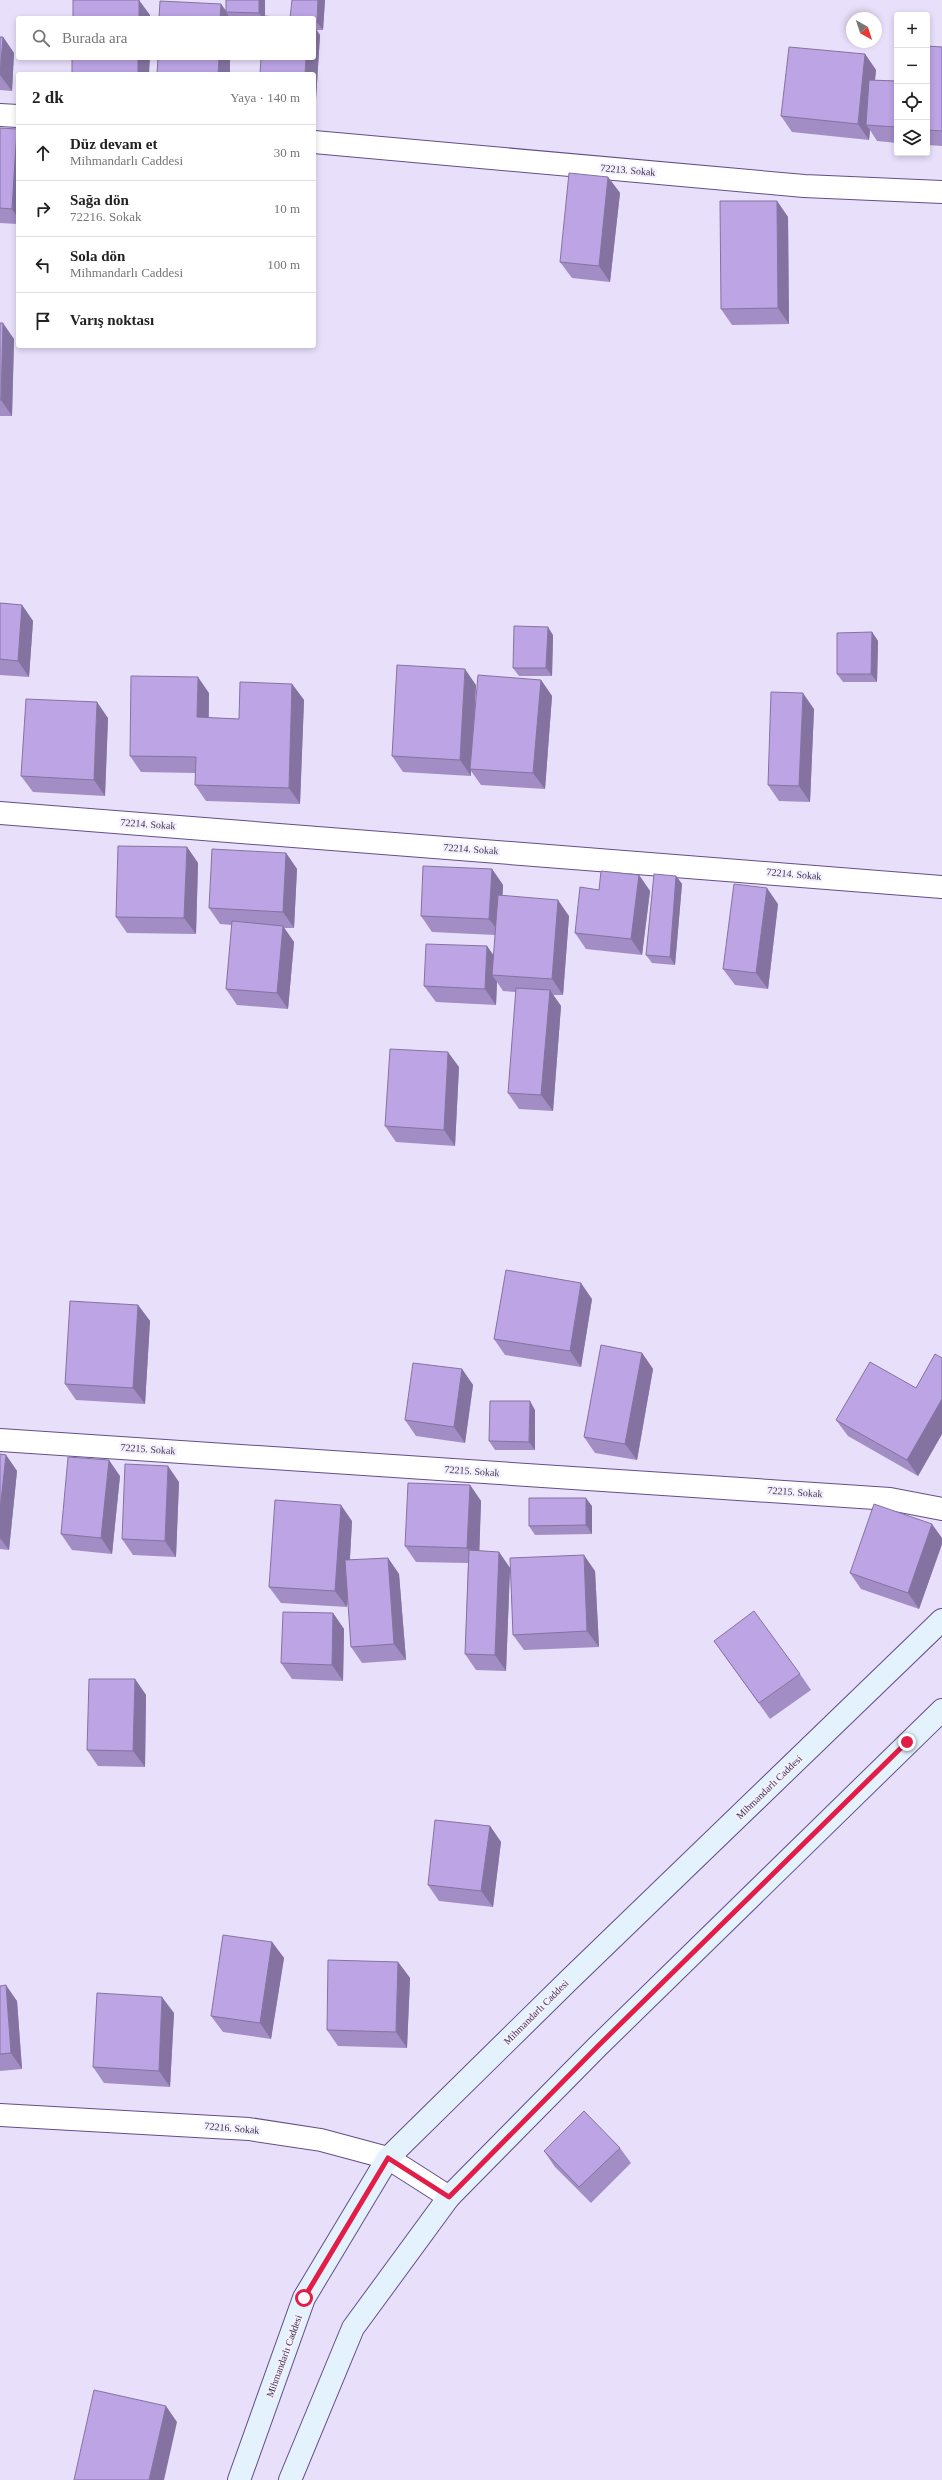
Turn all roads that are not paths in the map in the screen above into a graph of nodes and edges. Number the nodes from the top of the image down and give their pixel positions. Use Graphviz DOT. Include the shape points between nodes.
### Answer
graph roads {
  1 [pos="0,115"];
  2 [pos="16,116"];
  3 [pos="316,142"];
  4 [pos="942,192"];
  5 [pos="0,813"];
  6 [pos="942,886"];
  7 [pos="0,1440"];
  8 [pos="942,1509"];
  9 [pos="942,1620"];
  10 [pos="942,1710"];
  11 [pos="0,2115"];
  12 [pos="388,2158"];
  13 [pos="449,2197"];
  14 [pos="240,2480"];
  15 [pos="290,2480"];
  1 -- 2 [label="street"];
  3 -- 4 [label="street, 72213. Sokak" via="804,186"];
  5 -- 6 [label="street, 72214. Sokak"];
  7 -- 8 [label="street, 72215. Sokak" via="890,1499"];
  9 -- 12 [label="street, Mihmandarlı Caddesi"];
  10 -- 13 [label="street" via="604,2041"];
  11 -- 12 [label="street, 72216. Sokak" via="249,2129 321,2140"];
  12 -- 13 [label="street, 72216. Sokak"];
  12 -- 14 [label="street, Mihmandarlı Caddesi" via="304,2298"];
  13 -- 15 [label="street" via="353,2328"];
}
